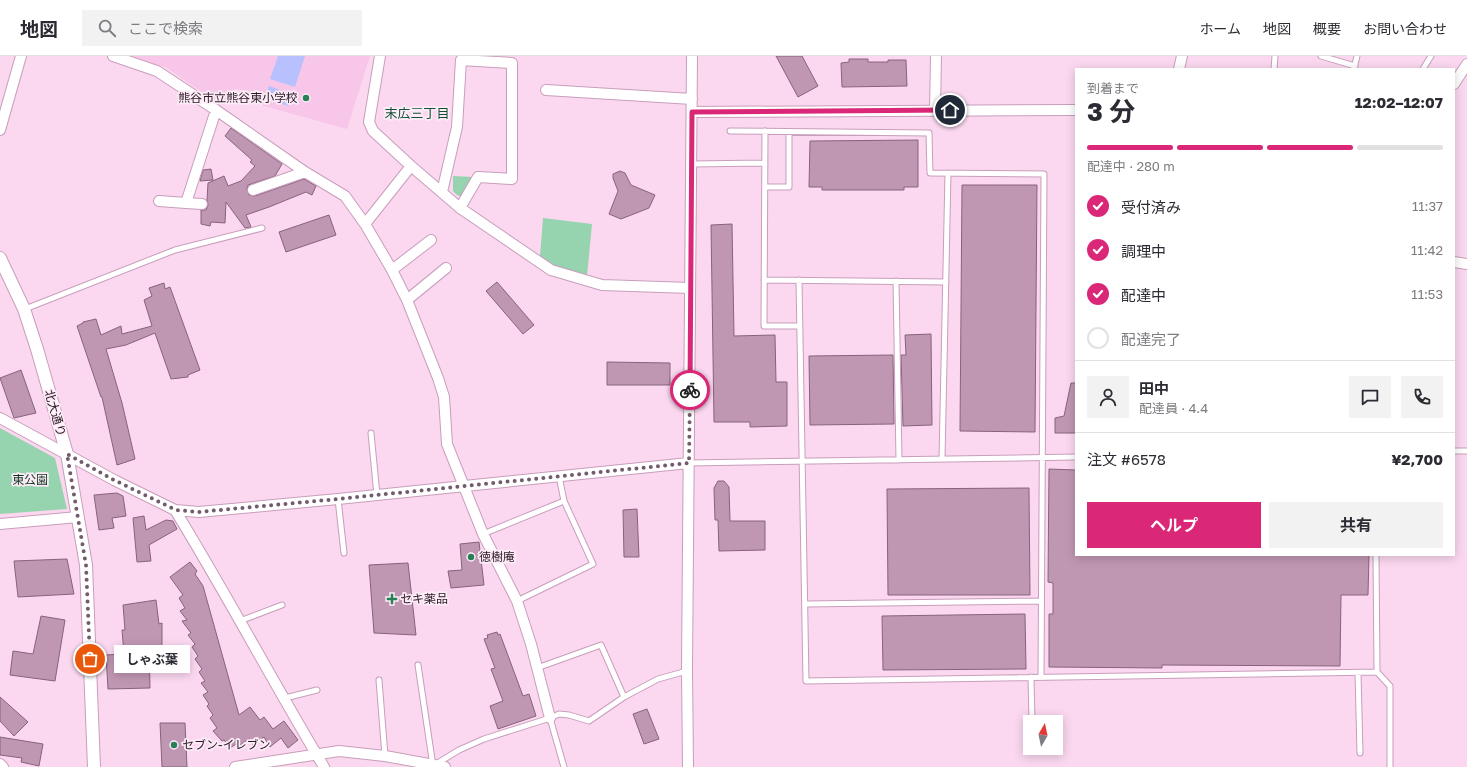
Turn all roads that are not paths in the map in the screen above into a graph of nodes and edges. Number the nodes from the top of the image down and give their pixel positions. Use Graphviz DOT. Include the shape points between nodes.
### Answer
graph roads {
  1 [pos="21,56"];
  2 [pos="113,56"];
  3 [pos="380,56"];
  4 [pos="692,56"];
  5 [pos="936,56"];
  6 [pos="1182,56"];
  7 [pos="1275,56"];
  8 [pos="1321,56"];
  9 [pos="1357,56"];
  10 [pos="1431,56"];
  11 [pos="1467,64"];
  12 [pos="1354,67"];
  13 [pos="1179,68"];
  14 [pos="1274,68"];
  15 [pos="1424,68"];
  16 [pos="1455,82"];
  17 [pos="546,90"];
  18 [pos="692,99"];
  19 [pos="216,110"];
  20 [pos="935,110"];
  21 [pos="1075,110"];
  22 [pos="692,112"];
  23 [pos="0,130"];
  24 [pos="730,131"];
  25 [pos="765,131"];
  26 [pos="790,132"];
  27 [pos="765,163"];
  28 [pos="692,164"];
  29 [pos="411,166"];
  30 [pos="305,172"];
  31 [pos="948,174"];
  32 [pos="765,187"];
  33 [pos="253,190"];
  34 [pos="442,192"];
  35 [pos="159,201"];
  36 [pos="186,203"];
  37 [pos="202,204"];
  38 [pos="460,208"];
  39 [pos="365,224"];
  40 [pos="262,228"];
  41 [pos="430,240"];
  42 [pos="0,258"];
  43 [pos="1455,262"];
  44 [pos="1467,264"];
  45 [pos="446,268"];
  46 [pos="392,270"];
  47 [pos="764,280"];
  48 [pos="799,280"];
  49 [pos="896,281"];
  50 [pos="946,282"];
  51 [pos="690,288"];
  52 [pos="407,300"];
  53 [pos="24,309"];
  54 [pos="799,326"];
  55 [pos="0,418"];
  56 [pos="371,433"];
  57 [pos="1455,451"];
  58 [pos="1467,451"];
  59 [pos="67,454"];
  60 [pos="1043,457"];
  61 [pos="1075,457"];
  62 [pos="942,459"];
  63 [pos="899,460"];
  64 [pos="802,461"];
  65 [pos="689,463"];
  66 [pos="559,476"];
  67 [pos="463,485"];
  68 [pos="377,495"];
  69 [pos="338,499"];
  70 [pos="564,501"];
  71 [pos="176,510"];
  72 [pos="78,517"];
  73 [pos="0,524"];
  74 [pos="483,534"];
  75 [pos="344,553"];
  76 [pos="1376,556"];
  77 [pos="517,601"];
  78 [pos="1041,601"];
  79 [pos="804,604"];
  80 [pos="282,605"];
  81 [pos="239,621"];
  82 [pos="418,665"];
  83 [pos="537,668"];
  84 [pos="687,670"];
  85 [pos="1358,672"];
  86 [pos="1377,672"];
  87 [pos="1031,677"];
  88 [pos="1041,677"];
  89 [pos="379,680"];
  90 [pos="317,690"];
  91 [pos="624,697"];
  92 [pos="285,698"];
  93 [pos="1032,715"];
  94 [pos="550,718"];
  95 [pos="1360,753"];
  96 [pos="317,754"];
  97 [pos="385,756"];
  98 [pos="0,764"];
  99 [pos="433,766"];
  100 [pos="3,767"];
  101 [pos="94,767"];
  102 [pos="235,767"];
  103 [pos="324,767"];
  104 [pos="445,767"];
  105 [pos="564,767"];
  106 [pos="688,767"];
  107 [pos="1390,767"];
  1 -- 23 [label="street"];
  2 -- 19 [label="street" via="157,71"];
  3 -- 29 [label="street" via="369,122 374,131"];
  4 -- 18 [label="street"];
  5 -- 20 [label="street"];
  6 -- 13 [label="street"];
  7 -- 14 [label="lane"];
  8 -- 12 [label="lane"];
  9 -- 12 [label="lane"];
  10 -- 15 [label="lane"];
  11 -- 16 [label="street"];
  17 -- 18 [label="street"];
  18 -- 22 [label="street"];
  19 -- 30 [label="street"];
  19 -- 36 [label="street"];
  20 -- 21 [label="street"];
  20 -- 22 [label="street"];
  22 -- 28 [label="street"];
  24 -- 25 [label="lane"];
  25 -- 26 [label="lane"];
  25 -- 27 [label="lane"];
  26 -- 31 [label="lane" via="930,133 930,173"];
  26 -- 32 [label="lane" via="789,187"];
  27 -- 28 [label="lane"];
  27 -- 32 [label="lane"];
  28 -- 51 [label="street"];
  29 -- 34 [label="street"];
  29 -- 39 [label="street"];
  30 -- 33 [label="street"];
  30 -- 39 [label="street" via="345,196"];
  31 -- 50 [label="lane"];
  31 -- 60 [label="lane" via="1044,174"];
  32 -- 47 [label="lane"];
  34 -- 38 [label="street"];
  34 -- 38 [label="street" via="457,127 461,60 512,63 512,179 478,177"];
  35 -- 36 [label="street"];
  36 -- 37 [label="street"];
  38 -- 51 [label="street" via="551,270 602,284"];
  39 -- 46 [label="street"];
  40 -- 53 [label="lane" via="175,250"];
  41 -- 46 [label="street"];
  42 -- 53 [label="street, 北大通り"];
  43 -- 44 [label="street"];
  45 -- 52 [label="street"];
  46 -- 52 [label="street"];
  47 -- 48 [label="lane"];
  47 -- 54 [label="lane" via="764,326"];
  48 -- 49 [label="lane"];
  48 -- 54 [label="lane"];
  49 -- 50 [label="lane"];
  49 -- 63 [label="lane"];
  50 -- 62 [label="lane"];
  51 -- 65 [label="street"];
  52 -- 67 [label="street" via="444,397 447,444"];
  53 -- 59 [label="street, 北大通り"];
  54 -- 64 [label="lane"];
  55 -- 59 [label="street"];
  56 -- 68 [label="lane"];
  57 -- 58 [label="lane"];
  59 -- 71 [label="street"];
  59 -- 72 [label="street, 北大通り"];
  60 -- 61 [label="lane"];
  60 -- 62 [label="lane"];
  60 -- 78 [label="lane"];
  62 -- 63 [label="lane"];
  63 -- 64 [label="lane"];
  64 -- 65 [label="lane"];
  64 -- 79 [label="lane"];
  65 -- 66 [label="street"];
  65 -- 84 [label="street"];
  66 -- 67 [label="street"];
  66 -- 70 [label="lane"];
  67 -- 68 [label="street"];
  67 -- 74 [label="street"];
  68 -- 69 [label="street"];
  69 -- 71 [label="street" via="199,512"];
  69 -- 75 [label="lane"];
  70 -- 74 [label="lane"];
  70 -- 77 [label="lane" via="593,564"];
  71 -- 81 [label="street"];
  72 -- 73 [label="street"];
  72 -- 101 [label="street, 北大通り" via="86,565"];
  74 -- 77 [label="street"];
  76 -- 86 [label="lane"];
  77 -- 83 [label="street"];
  78 -- 79 [label="lane"];
  78 -- 88 [label="lane"];
  79 -- 87 [label="lane" via="806,681"];
  80 -- 81 [label="lane"];
  81 -- 92 [label="street"];
  82 -- 99 [label="lane"];
  83 -- 91 [label="lane" via="601,644"];
  83 -- 94 [label="street"];
  84 -- 91 [label="lane" via="658,679"];
  84 -- 106 [label="street"];
  85 -- 86 [label="lane"];
  85 -- 88 [label="lane"];
  85 -- 95 [label="lane"];
  86 -- 107 [label="lane" via="1390,686"];
  87 -- 88 [label="lane"];
  87 -- 93 [label="lane"];
  89 -- 97 [label="lane"];
  90 -- 92 [label="lane"];
  91 -- 94 [label="lane" via="589,721 559,714"];
  92 -- 96 [label="street"];
  94 -- 99 [label="lane" via="484,739"];
  94 -- 105 [label="lane"];
  96 -- 97 [label="street" via="338,751"];
  96 -- 102 [label="street"];
  96 -- 103 [label="street"];
  97 -- 99 [label="street"];
  98 -- 100 [label="street"];
  99 -- 104 [label="street"];
}
